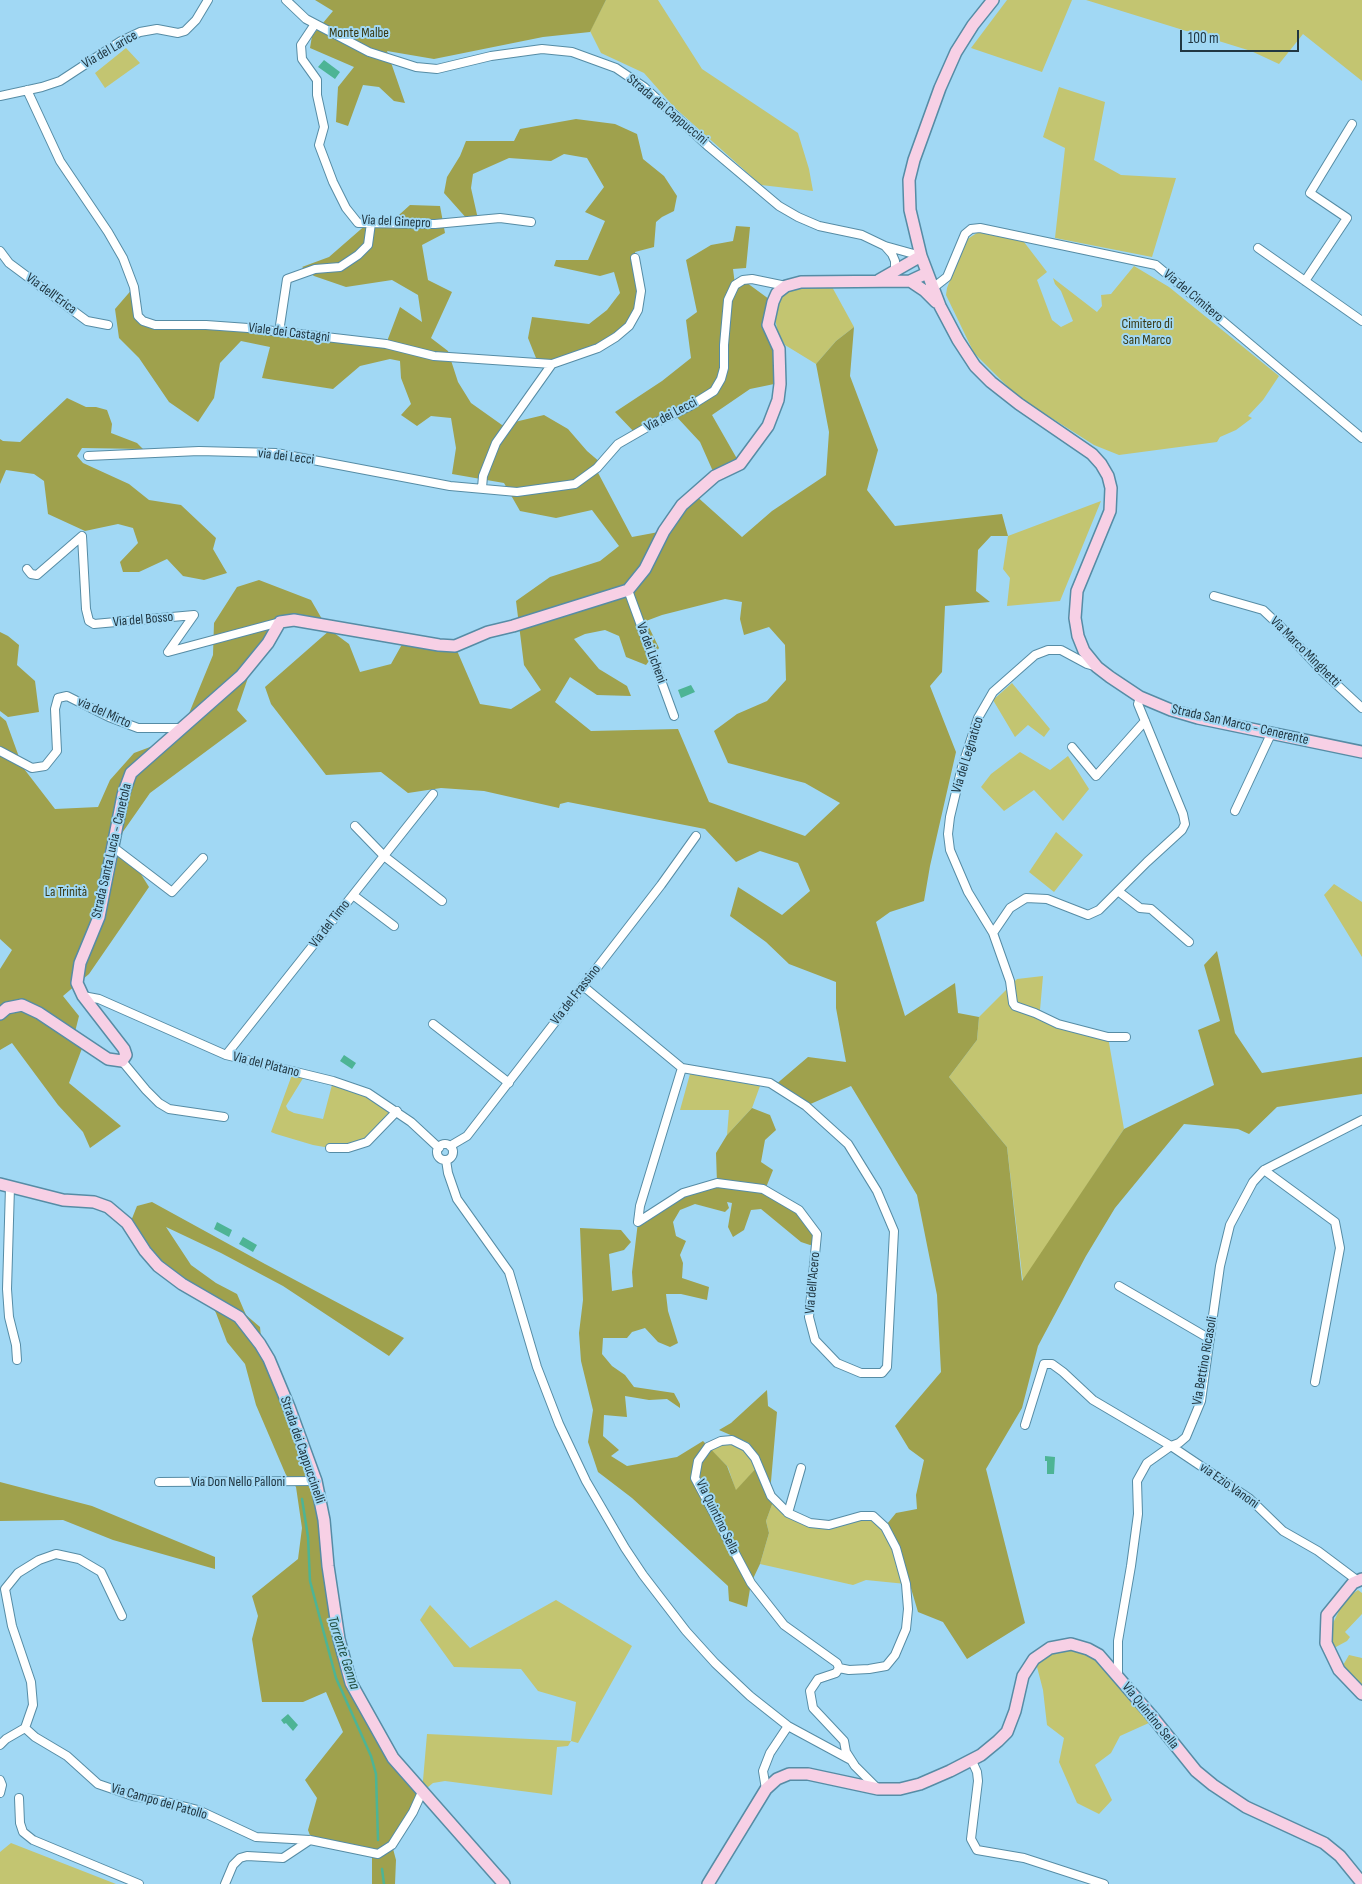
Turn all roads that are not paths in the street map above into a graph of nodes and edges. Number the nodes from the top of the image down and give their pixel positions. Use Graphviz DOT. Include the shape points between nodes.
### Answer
graph roads {
  1 [pos="208,0"];
  2 [pos="286,0"];
  3 [pos="994,0"];
  4 [pos="315,24"];
  5 [pos="27,90"];
  6 [pos="0,96"];
  7 [pos="1352,124"];
  8 [pos="532,222"];
  9 [pos="371,223"];
  10 [pos="885,246"];
  11 [pos="1258,248"];
  12 [pos="0,251"];
  13 [pos="921,256"];
  14 [pos="635,258"];
  15 [pos="895,271"];
  16 [pos="927,273"];
  17 [pos="877,280"];
  18 [pos="907,281"];
  19 [pos="1305,281"];
  20 [pos="786,286"];
  21 [pos="933,288"];
  22 [pos="940,306"];
  23 [pos="1362,321"];
  24 [pos="108,325"];
  25 [pos="279,332"];
  26 [pos="552,364"];
  27 [pos="1362,438"];
  28 [pos="88,456"];
  29 [pos="482,488"];
  30 [pos="27,569"];
  31 [pos="628,590"];
  32 [pos="1214,596"];
  33 [pos="280,622"];
  34 [pos="1097,667"];
  35 [pos="1140,697"];
  36 [pos="1362,708"];
  37 [pos="674,716"];
  38 [pos="1145,721"];
  39 [pos="183,728"];
  40 [pos="1271,734"];
  41 [pos="1072,748"];
  42 [pos="0,751"];
  43 [pos="1362,752"];
  44 [pos="433,794"];
  45 [pos="1235,811"];
  46 [pos="355,826"];
  47 [pos="696,836"];
  48 [pos="113,847"];
  49 [pos="384,856"];
  50 [pos="203,858"];
  51 [pos="1118,891"];
  52 [pos="353,894"];
  53 [pos="442,901"];
  54 [pos="394,926"];
  55 [pos="993,933"];
  56 [pos="1189,942"];
  57 [pos="583,986"];
  58 [pos="83,996"];
  59 [pos="0,1014"];
  60 [pos="433,1024"];
  61 [pos="1126,1037"];
  62 [pos="226,1055"];
  63 [pos="122,1061"];
  64 [pos="682,1068"];
  65 [pos="509,1082"];
  66 [pos="397,1112"];
  67 [pos="224,1117"];
  68 [pos="1362,1120"];
  69 [pos="450,1146"];
  70 [pos="330,1148"];
  71 [pos="439,1148"];
  72 [pos="446,1160"];
  73 [pos="1264,1170"];
  74 [pos="5,1185"];
  75 [pos="1119,1286"];
  76 [pos="1210,1339"];
  77 [pos="17,1360"];
  78 [pos="1315,1382"];
  79 [pos="1025,1425"];
  80 [pos="1170,1446"];
  81 [pos="801,1468"];
  82 [pos="316,1481"];
  83 [pos="160,1482"];
  84 [pos="788,1513"];
  85 [pos="1361,1579"];
  86 [pos="122,1616"];
  87 [pos="839,1668"];
  88 [pos="1118,1676"];
  89 [pos="1362,1694"];
  90 [pos="788,1726"];
  91 [pos="25,1728"];
  92 [pos="0,1745"];
  93 [pos="851,1760"];
  94 [pos="972,1761"];
  95 [pos="0,1780"];
  96 [pos="766,1789"];
  97 [pos="878,1789"];
  98 [pos="422,1792"];
  99 [pos="0,1793"];
  100 [pos="19,1798"];
  101 [pos="310,1840"];
  102 [pos="139,1884"];
  103 [pos="225,1884"];
  104 [pos="504,1884"];
  105 [pos="708,1884"];
  106 [pos="1104,1884"];
  107 [pos="1362,1884"];
  1 -- 5 [label="street, Via del Larice" via="185,31 178,34 157,29 140,32 60,81"];
  2 -- 4 [label="street, Strada dei Cappuccini"];
  3 -- 13 [label="street, Strada San Marco - Cenerente" via="956,52 914,160 910,210"];
  4 -- 9 [label="street, Via del Ginepro" via="301,46 302,59 317,80 324,127 320,145 346,208 358,223"];
  4 -- 10 [label="street, Strada dei Cappuccini" via="369,52 416,67 437,69 491,56 542,49 572,52 616,68 644,87 779,206 819,226 862,235"];
  5 -- 6 [label="street, Via del Larice"];
  5 -- 25 [label="street, Viale dei Castagni" via="60,161 123,258 134,287 138,316 143,321 155,325 206,325"];
  7 -- 19 [label="street" via="1310,193 1347,218"];
  8 -- 9 [label="street, Via del Ginepro" via="500,218 436,224"];
  9 -- 25 [label="street" via="368,245 340,268 316,268 287,279"];
  10 -- 13 [label="street, Strada dei Cappuccini"];
  10 -- 15 [label="street" via="895,261"];
  11 -- 19 [label="street"];
  12 -- 24 [label="street, Via dell'Erica" via="8,263 88,321"];
  13 -- 15 [label="street"];
  13 -- 16 [label="street, Strada San Marco - Cenerente"];
  14 -- 26 [label="street" via="641,291 638,310 628,326 598,348"];
  15 -- 17 [label="street"];
  15 -- 18 [label="street"];
  16 -- 18 [label="street"];
  16 -- 21 [label="street, Strada San Marco - Cenerente"];
  17 -- 18 [label="street"];
  17 -- 20 [label="street" via="801,282"];
  18 -- 22 [label="street" via="925,291"];
  19 -- 23 [label="street"];
  20 -- 29 [label="street, Via dei Lecci" via="752,279 735,285 728,300 724,368 714,391 618,444 597,468 575,484 517,492"];
  20 -- 31 [label="street" via="777,293 768,325 779,349 780,384 768,426 740,464 715,476 682,505 664,531 645,569"];
  21 -- 22 [label="street, Strada San Marco - Cenerente"];
  21 -- 27 [label="street, Via del Cimitero" via="947,277 964,234 980,228 1156,265"];
  22 -- 34 [label="street, Strada San Marco - Cenerente" via="975,366 1019,404 1092,454 1108,476 1110,512 1077,591 1075,618 1084,651"];
  25 -- 26 [label="street, Viale dei Castagni" via="386,344 434,356"];
  26 -- 29 [label="street" via="496,443 483,476"];
  28 -- 29 [label="street, via dei Lecci" via="200,451 276,453 450,486"];
  30 -- 33 [label="street, Via del Bosso" via="37,575 82,536 89,621 94,624 194,615 168,652"];
  31 -- 33 [label="street" via="488,632 455,646 294,620"];
  31 -- 37 [label="street, Va dei Licheni"];
  32 -- 36 [label="street, Via Marco Minghetti" via="1263,610"];
  33 -- 39 [label="street, Strada Santa Lucia - Canetola" via="268,643 241,676"];
  34 -- 35 [label="street, Strada San Marco - Cenerente"];
  34 -- 55 [label="street, Via del Legnatico" via="1061,650 1035,655 993,692 978,718 962,767 948,834 950,850 968,892"];
  35 -- 38 [label="street" via="1138,704"];
  35 -- 40 [label="street, Strada San Marco - Cenerente" via="1198,718"];
  38 -- 41 [label="street" via="1096,776"];
  38 -- 51 [label="street" via="1183,814 1184,824 1182,830"];
  39 -- 42 [label="street, via del Mirto" via="138,728 68,696 58,698 55,710 57,751 45,766 32,768"];
  39 -- 48 [label="street, Strada Santa Lucia - Canetola" via="131,773"];
  40 -- 43 [label="street, Strada San Marco - Cenerente"];
  40 -- 45 [label="street"];
  44 -- 49 [label="street, Via del Timo"];
  46 -- 49 [label="street"];
  47 -- 57 [label="street, Via del Frassino"];
  48 -- 50 [label="street" via="172,892"];
  48 -- 58 [label="street, Strada Santa Lucia - Canetola" via="99,917 80,963 77,983"];
  49 -- 52 [label="street, Via del Timo"];
  49 -- 53 [label="street"];
  51 -- 55 [label="street" via="1099,910 1088,915 1047,899 1026,898 1010,908"];
  51 -- 56 [label="street" via="1140,908 1150,909"];
  52 -- 54 [label="street"];
  52 -- 62 [label="street, Via del Timo"];
  55 -- 61 [label="street, Via del Legnatico" via="1015,1006 1058,1024 1108,1037"];
  57 -- 64 [label="street, Via dell'Acero"];
  57 -- 65 [label="street, Via del Frassino"];
  58 -- 62 [label="street, Via del Platano" via="99,999"];
  58 -- 63 [label="street, Strada Santa Lucia - Canetola" via="124,1049 126,1055"];
  59 -- 63 [label="street" via="7,1008 22,1005 108,1059"];
  60 -- 65 [label="street"];
  62 -- 66 [label="street, Via del Platano" via="352,1086"];
  63 -- 67 [label="street, Strada Santa Lucia - Canetola" via="146,1090 169,1109"];
  64 -- 64 [label="street, Via dell'Acero" via="638,1222 683,1193 717,1183 764,1189 799,1210 818,1234 809,1317 815,1340 837,1363 861,1372 882,1373 887,1367 894,1231 876,1191 848,1144 806,1106 770,1083"];
  65 -- 69 [label="street, Via del Frassino" via="467,1136"];
  66 -- 70 [label="street" via="367,1142 348,1148"];
  66 -- 71 [label="street, Via del Platano"];
  68 -- 73 [label="street, Via Bettino Ricasoli"];
  69 -- 71 [label="street" via="446,1144"];
  69 -- 72 [label="street" via="452,1156"];
  71 -- 72 [label="street" via="438,1155"];
  72 -- 90 [label="street" via="457,1199 509,1272 526,1334 556,1416 586,1481 625,1548 686,1631 715,1663"];
  73 -- 76 [label="street, Via Bettino Ricasoli" via="1253,1182 1230,1225 1220,1266"];
  73 -- 78 [label="street" via="1334,1222 1340,1248"];
  74 -- 77 [label="street" via="7,1289"];
  74 -- 82 [label="street, Strada dei Cappuccinelli" via="62,1200 94,1202 108,1208 126,1223 158,1266 239,1317 269,1359"];
  75 -- 76 [label="street"];
  76 -- 80 [label="street, Via Bettino Ricasoli" via="1201,1401 1186,1437"];
  79 -- 80 [label="street, via Ezio Vanoni" via="1044,1364 1052,1364 1093,1400"];
  80 -- 85 [label="street, via Ezio Vanoni" via="1250,1499 1283,1531"];
  80 -- 88 [label="street, Via Bettino Ricasoli" via="1147,1463 1138,1481 1137,1523 1118,1641"];
  81 -- 84 [label="street"];
  82 -- 83 [label="street, Via Don Nello Palloni"];
  82 -- 98 [label="street, Strada dei Cappuccinelli" via="339,1639 351,1683 393,1758"];
  84 -- 87 [label="street, Via Quintino Sella" via="810,1523 829,1525 873,1516 885,1527 896,1548 906,1584 908,1609 906,1629 895,1656 886,1666"];
  84 -- 87 [label="street, Via Quintino Sella" via="771,1496 755,1458 746,1447 732,1440 721,1441 708,1447 698,1461 695,1478 751,1582 784,1625"];
  85 -- 89 [label="street" via="1353,1583 1326,1614 1326,1643 1339,1670"];
  86 -- 91 [label="street" via="101,1572 79,1560 56,1554 18,1573 5,1589 12,1626 31,1682 33,1705"];
  87 -- 93 [label="street, Via Quintino Sella" via="836,1673 818,1679 810,1692 813,1708 844,1742"];
  88 -- 94 [label="street, Via Quintino Sella" via="1099,1655 1088,1649 1071,1644 1050,1648 1034,1659 1023,1676 1007,1732"];
  88 -- 107 [label="street, Via Quintino Sella" via="1196,1771 1246,1807 1324,1844 1340,1856"];
  90 -- 93 [label="street"];
  90 -- 96 [label="street" via="770,1753 763,1771"];
  91 -- 92 [label="street"];
  91 -- 101 [label="street, Via Campo del Patollo" via="35,1738 67,1756 98,1784 133,1796 198,1810 256,1837"];
  93 -- 97 [label="street, Via Quintino Sella"];
  94 -- 97 [label="street, Via Quintino Sella" via="920,1784"];
  94 -- 106 [label="street" via="978,1781 971,1839 977,1850 1024,1858"];
  95 -- 99 [label="street"];
  96 -- 97 [label="street, Via Quintino Sella" via="789,1774 808,1774"];
  96 -- 105 [label="street, Via Quintino Sella"];
  98 -- 101 [label="street, Via Campo del Patollo" via="392,1845 378,1854"];
  98 -- 104 [label="street, Strada dei Cappuccinelli"];
  100 -- 102 [label="street" via="23,1832 33,1840"];
  101 -- 103 [label="street" via="283,1858 240,1858 233,1865"];
}
